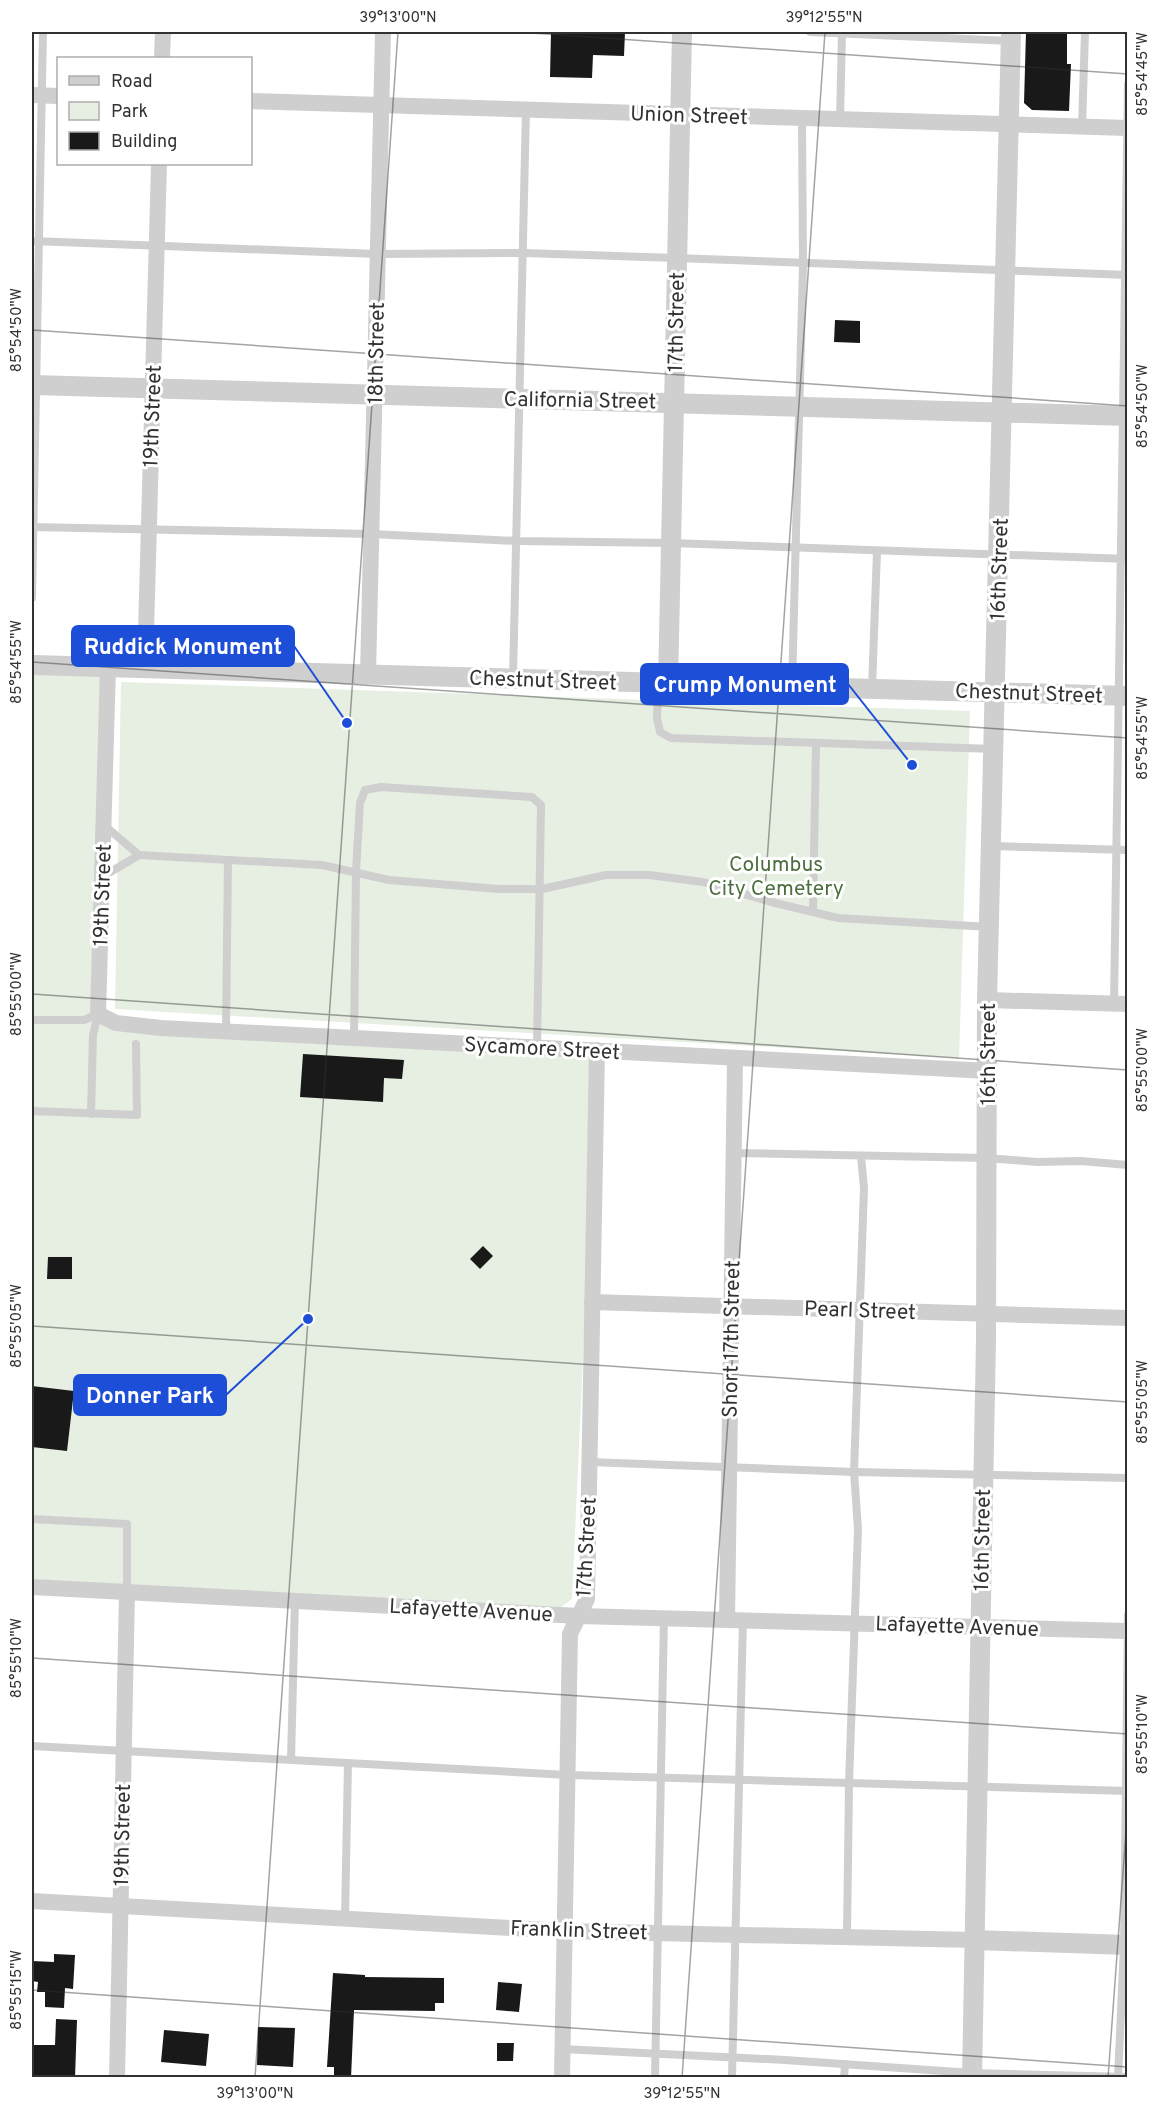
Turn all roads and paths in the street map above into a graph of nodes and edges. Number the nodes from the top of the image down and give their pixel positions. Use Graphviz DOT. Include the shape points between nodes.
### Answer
graph roads {
  1 [pos="43,32"];
  2 [pos="163,32"];
  3 [pos="383,32"];
  4 [pos="682,32"];
  5 [pos="810,32"];
  6 [pos="842,32"];
  7 [pos="1085,32"];
  8 [pos="1011,36"];
  9 [pos="162,57"];
  10 [pos="1128,84"];
  11 [pos="36,96"];
  12 [pos="57,96"];
  13 [pos="252,101"];
  14 [pos="382,105"];
  15 [pos="526,109"];
  16 [pos="681,115"];
  17 [pos="802,118"];
  18 [pos="840,120"];
  19 [pos="1009,125"];
  20 [pos="1082,127"];
  21 [pos="1127,128"];
  22 [pos="159,165"];
  23 [pos="36,241"];
  24 [pos="157,244"];
  25 [pos="524,253"];
  26 [pos="378,254"];
  27 [pos="677,258"];
  28 [pos="803,264"];
  29 [pos="1006,269"];
  30 [pos="1126,275"];
  31 [pos="35,385"];
  32 [pos="153,388"];
  33 [pos="375,394"];
  34 [pos="521,398"];
  35 [pos="674,402"];
  36 [pos="798,406"];
  37 [pos="1003,411"];
  38 [pos="1125,416"];
  39 [pos="32,527"];
  40 [pos="149,530"];
  41 [pos="371,534"];
  42 [pos="517,541"];
  43 [pos="671,543"];
  44 [pos="793,548"];
  45 [pos="877,551"];
  46 [pos="1000,555"];
  47 [pos="1124,559"];
  48 [pos="32,598"];
  49 [pos="32,664"];
  50 [pos="108,667"];
  51 [pos="145,668"];
  52 [pos="368,674"];
  53 [pos="513,679"];
  54 [pos="663,685"];
  55 [pos="792,687"];
  56 [pos="872,689"];
  57 [pos="996,692"];
  58 [pos="1124,696"];
  59 [pos="816,744"];
  60 [pos="994,749"];
  61 [pos="104,825"];
  62 [pos="992,846"];
  63 [pos="1116,849"];
  64 [pos="1128,850"];
  65 [pos="139,855"];
  66 [pos="228,860"];
  67 [pos="356,871"];
  68 [pos="102,877"];
  69 [pos="542,889"];
  70 [pos="813,910"];
  71 [pos="989,927"];
  72 [pos="987,1000"];
  73 [pos="1121,1004"];
  74 [pos="98,1014"];
  75 [pos="32,1020"];
  76 [pos="226,1031"];
  77 [pos="354,1038"];
  78 [pos="136,1044"];
  79 [pos="537,1048"];
  80 [pos="597,1050"];
  81 [pos="735,1059"];
  82 [pos="989,1071"];
  83 [pos="32,1111"];
  84 [pos="92,1114"];
  85 [pos="734,1153"];
  86 [pos="861,1156"];
  87 [pos="987,1158"];
  88 [pos="1128,1164"];
  89 [pos="592,1302"];
  90 [pos="731,1306"];
  91 [pos="861,1310"];
  92 [pos="987,1313"];
  93 [pos="1128,1318"];
  94 [pos="589,1462"];
  95 [pos="729,1468"];
  96 [pos="854,1472"];
  97 [pos="984,1474"];
  98 [pos="1128,1478"];
  99 [pos="32,1519"];
  100 [pos="32,1587"];
  101 [pos="127,1592"];
  102 [pos="295,1601"];
  103 [pos="579,1616"];
  104 [pos="1128,1616"];
  105 [pos="664,1617"];
  106 [pos="735,1619"];
  107 [pos="854,1623"];
  108 [pos="980,1627"];
  109 [pos="1127,1631"];
  110 [pos="32,1746"];
  111 [pos="123,1750"];
  112 [pos="291,1760"];
  113 [pos="348,1763"];
  114 [pos="568,1775"];
  115 [pos="661,1778"];
  116 [pos="740,1780"];
  117 [pos="849,1783"];
  118 [pos="977,1787"];
  119 [pos="1126,1791"];
  120 [pos="32,1901"];
  121 [pos="120,1905"];
  122 [pos="345,1918"];
  123 [pos="565,1931"];
  124 [pos="657,1933"];
  125 [pos="734,1935"];
  126 [pos="847,1937"];
  127 [pos="974,1940"];
  128 [pos="1126,1945"];
  129 [pos="562,2049"];
  130 [pos="655,2054"];
  131 [pos="733,2057"];
  132 [pos="845,2064"];
  133 [pos="972,2075"];
  134 [pos="117,2078"];
  135 [pos="562,2078"];
  136 [pos="655,2078"];
  137 [pos="732,2078"];
  138 [pos="844,2078"];
  139 [pos="1118,2078"];
  140 [pos="1128,2078"];
  1 -- 11 [label="lane"];
  2 -- 9 [label="street"];
  3 -- 14 [label="street, 18th Street"];
  4 -- 16 [label="street, 17th Street"];
  5 -- 6 [label="lane"];
  6 -- 8 [label="lane"];
  6 -- 18 [label="lane"];
  7 -- 20 [label="lane"];
  8 -- 19 [label="street, 16th Street"];
  10 -- 21 [label="lane"];
  11 -- 12 [label="street"];
  11 -- 23 [label="lane"];
  13 -- 14 [label="street, Union Street"];
  14 -- 15 [label="street, Union Street"];
  14 -- 26 [label="street, 18th Street"];
  15 -- 16 [label="street, Union Street"];
  15 -- 25 [label="lane"];
  16 -- 17 [label="street, Union Street"];
  16 -- 27 [label="street, 17th Street"];
  17 -- 18 [label="street, Union Street"];
  17 -- 28 [label="lane"];
  18 -- 19 [label="street, Union Street"];
  19 -- 20 [label="street, Union Street"];
  19 -- 29 [label="street, 16th Street"];
  20 -- 21 [label="street, Union Street"];
  21 -- 30 [label="lane"];
  22 -- 24 [label="street, 19th Street"];
  23 -- 24 [label="lane"];
  23 -- 31 [label="lane"];
  24 -- 26 [label="lane"];
  24 -- 32 [label="street, 19th Street"];
  25 -- 26 [label="lane"];
  25 -- 27 [label="lane"];
  25 -- 34 [label="lane"];
  26 -- 33 [label="street, 18th Street"];
  27 -- 28 [label="lane"];
  27 -- 35 [label="street, 17th Street"];
  28 -- 29 [label="lane"];
  28 -- 36 [label="lane"];
  29 -- 30 [label="lane"];
  29 -- 37 [label="street, 16th Street"];
  30 -- 38 [label="lane"];
  31 -- 32 [label="street, California Street"];
  31 -- 39 [label="lane"];
  32 -- 33 [label="street, California Street"];
  32 -- 40 [label="street, 19th Street"];
  33 -- 34 [label="street, California Street"];
  33 -- 41 [label="street, 18th Street"];
  34 -- 35 [label="street, California Street"];
  34 -- 42 [label="lane"];
  35 -- 36 [label="street, California Street"];
  35 -- 43 [label="street, 17th Street"];
  36 -- 37 [label="street, California Street"];
  36 -- 44 [label="lane"];
  37 -- 38 [label="street, California Street"];
  37 -- 46 [label="street, 16th Street"];
  38 -- 47 [label="lane"];
  39 -- 40 [label="lane"];
  39 -- 48 [label="lane"];
  40 -- 41 [label="lane"];
  40 -- 51 [label="street, 19th Street"];
  41 -- 42 [label="lane"];
  41 -- 52 [label="street, 18th Street"];
  42 -- 43 [label="lane"];
  42 -- 53 [label="lane"];
  43 -- 44 [label="lane"];
  43 -- 54 [label="street, 17th Street"];
  44 -- 45 [label="lane"];
  44 -- 55 [label="lane"];
  45 -- 46 [label="lane"];
  45 -- 56 [label="lane"];
  46 -- 47 [label="lane"];
  46 -- 57 [label="street, 16th Street"];
  47 -- 58 [label="lane"];
  49 -- 50 [label="street, Chestnut Street"];
  50 -- 51 [label="street, Chestnut Street"];
  50 -- 61 [label="street, 19th Street"];
  51 -- 52 [label="street, Chestnut Street"];
  52 -- 53 [label="street, Chestnut Street"];
  53 -- 54 [label="street, Chestnut Street"];
  54 -- 55 [label="street, Chestnut Street"];
  54 -- 59 [label="lane" via="657,718 660,732 671,738"];
  55 -- 56 [label="street, Chestnut Street"];
  56 -- 57 [label="street, Chestnut Street"];
  57 -- 58 [label="street, Chestnut Street"];
  57 -- 60 [label="street, 16th Street"];
  58 -- 63 [label="lane"];
  59 -- 60 [label="lane"];
  59 -- 70 [label="lane"];
  60 -- 62 [label="street, 16th Street"];
  61 -- 65 [label="lane"];
  61 -- 68 [label="street, 19th Street"];
  62 -- 63 [label="lane"];
  62 -- 71 [label="street, 16th Street"];
  63 -- 64 [label="lane"];
  63 -- 73 [label="lane"];
  65 -- 66 [label="lane"];
  65 -- 68 [label="lane"];
  66 -- 67 [label="lane" via="322,865"];
  66 -- 76 [label="lane"];
  67 -- 69 [label="lane" via="389,880"];
  67 -- 69 [label="lane" via="360,803 365,790 381,787 532,797 541,805"];
  67 -- 77 [label="lane"];
  68 -- 74 [label="street, 19th Street"];
  69 -- 70 [label="lane" via="606,875 649,875 703,882"];
  69 -- 79 [label="lane"];
  70 -- 71 [label="lane" via="838,918"];
  71 -- 72 [label="street, 16th Street"];
  72 -- 73 [label="street"];
  72 -- 82 [label="street, 16th Street"];
  74 -- 75 [label="lane" via="84,1020"];
  74 -- 76 [label="street, Sycamore Street" via="116,1023"];
  74 -- 84 [label="lane" via="93,1035"];
  76 -- 77 [label="street, Sycamore Street"];
  77 -- 79 [label="street, Sycamore Street"];
  78 -- 84 [label="lane" via="137,1115"];
  79 -- 80 [label="street, Sycamore Street"];
  80 -- 81 [label="street, Sycamore Street"];
  80 -- 89 [label="street, 17th Street"];
  81 -- 82 [label="street, Sycamore Street"];
  81 -- 85 [label="street, Short 17th Street"];
  82 -- 87 [label="street, 16th Street"];
  83 -- 84 [label="lane"];
  85 -- 86 [label="lane"];
  85 -- 90 [label="street, Short 17th Street"];
  86 -- 87 [label="lane"];
  86 -- 91 [label="lane"];
  87 -- 88 [label="lane"];
  87 -- 92 [label="street, 16th Street"];
  89 -- 90 [label="street, Pearl Street"];
  89 -- 94 [label="street, 17th Street"];
  90 -- 91 [label="street, Pearl Street"];
  90 -- 95 [label="street, Short 17th Street"];
  91 -- 92 [label="street, Pearl Street"];
  91 -- 96 [label="lane"];
  92 -- 93 [label="street, Pearl Street"];
  92 -- 97 [label="street, 16th Street"];
  94 -- 95 [label="lane"];
  94 -- 103 [label="street, 17th Street" via="587,1599"];
  95 -- 96 [label="lane"];
  95 -- 106 [label="street, Short 17th Street"];
  96 -- 97 [label="lane"];
  96 -- 107 [label="lane" via="858,1529"];
  97 -- 98 [label="lane"];
  97 -- 108 [label="street, 16th Street"];
  99 -- 101 [label="lane" via="127,1524"];
  100 -- 101 [label="street, Lafayette Avenue"];
  101 -- 102 [label="street, Lafayette Avenue"];
  101 -- 111 [label="street, 19th Street"];
  102 -- 103 [label="street, Lafayette Avenue"];
  102 -- 112 [label="lane"];
  103 -- 105 [label="street, Lafayette Avenue"];
  103 -- 114 [label="street, 17th Street" via="570,1634"];
  104 -- 109 [label="lane"];
  105 -- 106 [label="street, Lafayette Avenue"];
  105 -- 115 [label="lane"];
  106 -- 107 [label="street, Lafayette Avenue"];
  106 -- 116 [label="lane"];
  107 -- 108 [label="street, Lafayette Avenue"];
  107 -- 117 [label="lane"];
  108 -- 109 [label="street, Lafayette Avenue"];
  108 -- 118 [label="street, 16th Street"];
  109 -- 119 [label="lane"];
  110 -- 111 [label="lane"];
  111 -- 112 [label="lane"];
  111 -- 121 [label="street, 19th Street"];
  112 -- 113 [label="lane"];
  113 -- 114 [label="lane"];
  113 -- 122 [label="lane"];
  114 -- 115 [label="lane"];
  114 -- 123 [label="street, 17th Street"];
  115 -- 116 [label="lane"];
  115 -- 124 [label="lane"];
  116 -- 117 [label="lane"];
  116 -- 125 [label="lane"];
  117 -- 118 [label="lane"];
  117 -- 126 [label="lane"];
  118 -- 119 [label="lane"];
  118 -- 127 [label="street, 16th Street"];
  119 -- 128 [label="lane"];
  120 -- 121 [label="street, Franklin Street"];
  121 -- 122 [label="street, Franklin Street"];
  121 -- 134 [label="street, 19th Street"];
  122 -- 123 [label="street, Franklin Street"];
  123 -- 124 [label="street, Franklin Street"];
  123 -- 129 [label="street, 17th Street"];
  124 -- 125 [label="street, Franklin Street"];
  124 -- 130 [label="lane"];
  125 -- 126 [label="street, Franklin Street"];
  125 -- 131 [label="lane"];
  126 -- 127 [label="street, Franklin Street"];
  127 -- 128 [label="street, Franklin Street"];
  127 -- 133 [label="street, 16th Street"];
  128 -- 139 [label="lane"];
  129 -- 130 [label="lane"];
  129 -- 135 [label="street, 17th Street"];
  130 -- 131 [label="lane"];
  130 -- 136 [label="lane"];
  131 -- 132 [label="lane"];
  131 -- 137 [label="lane"];
  132 -- 133 [label="lane"];
  132 -- 138 [label="lane"];
  133 -- 139 [label="lane"];
  139 -- 140 [label="lane"];
}
